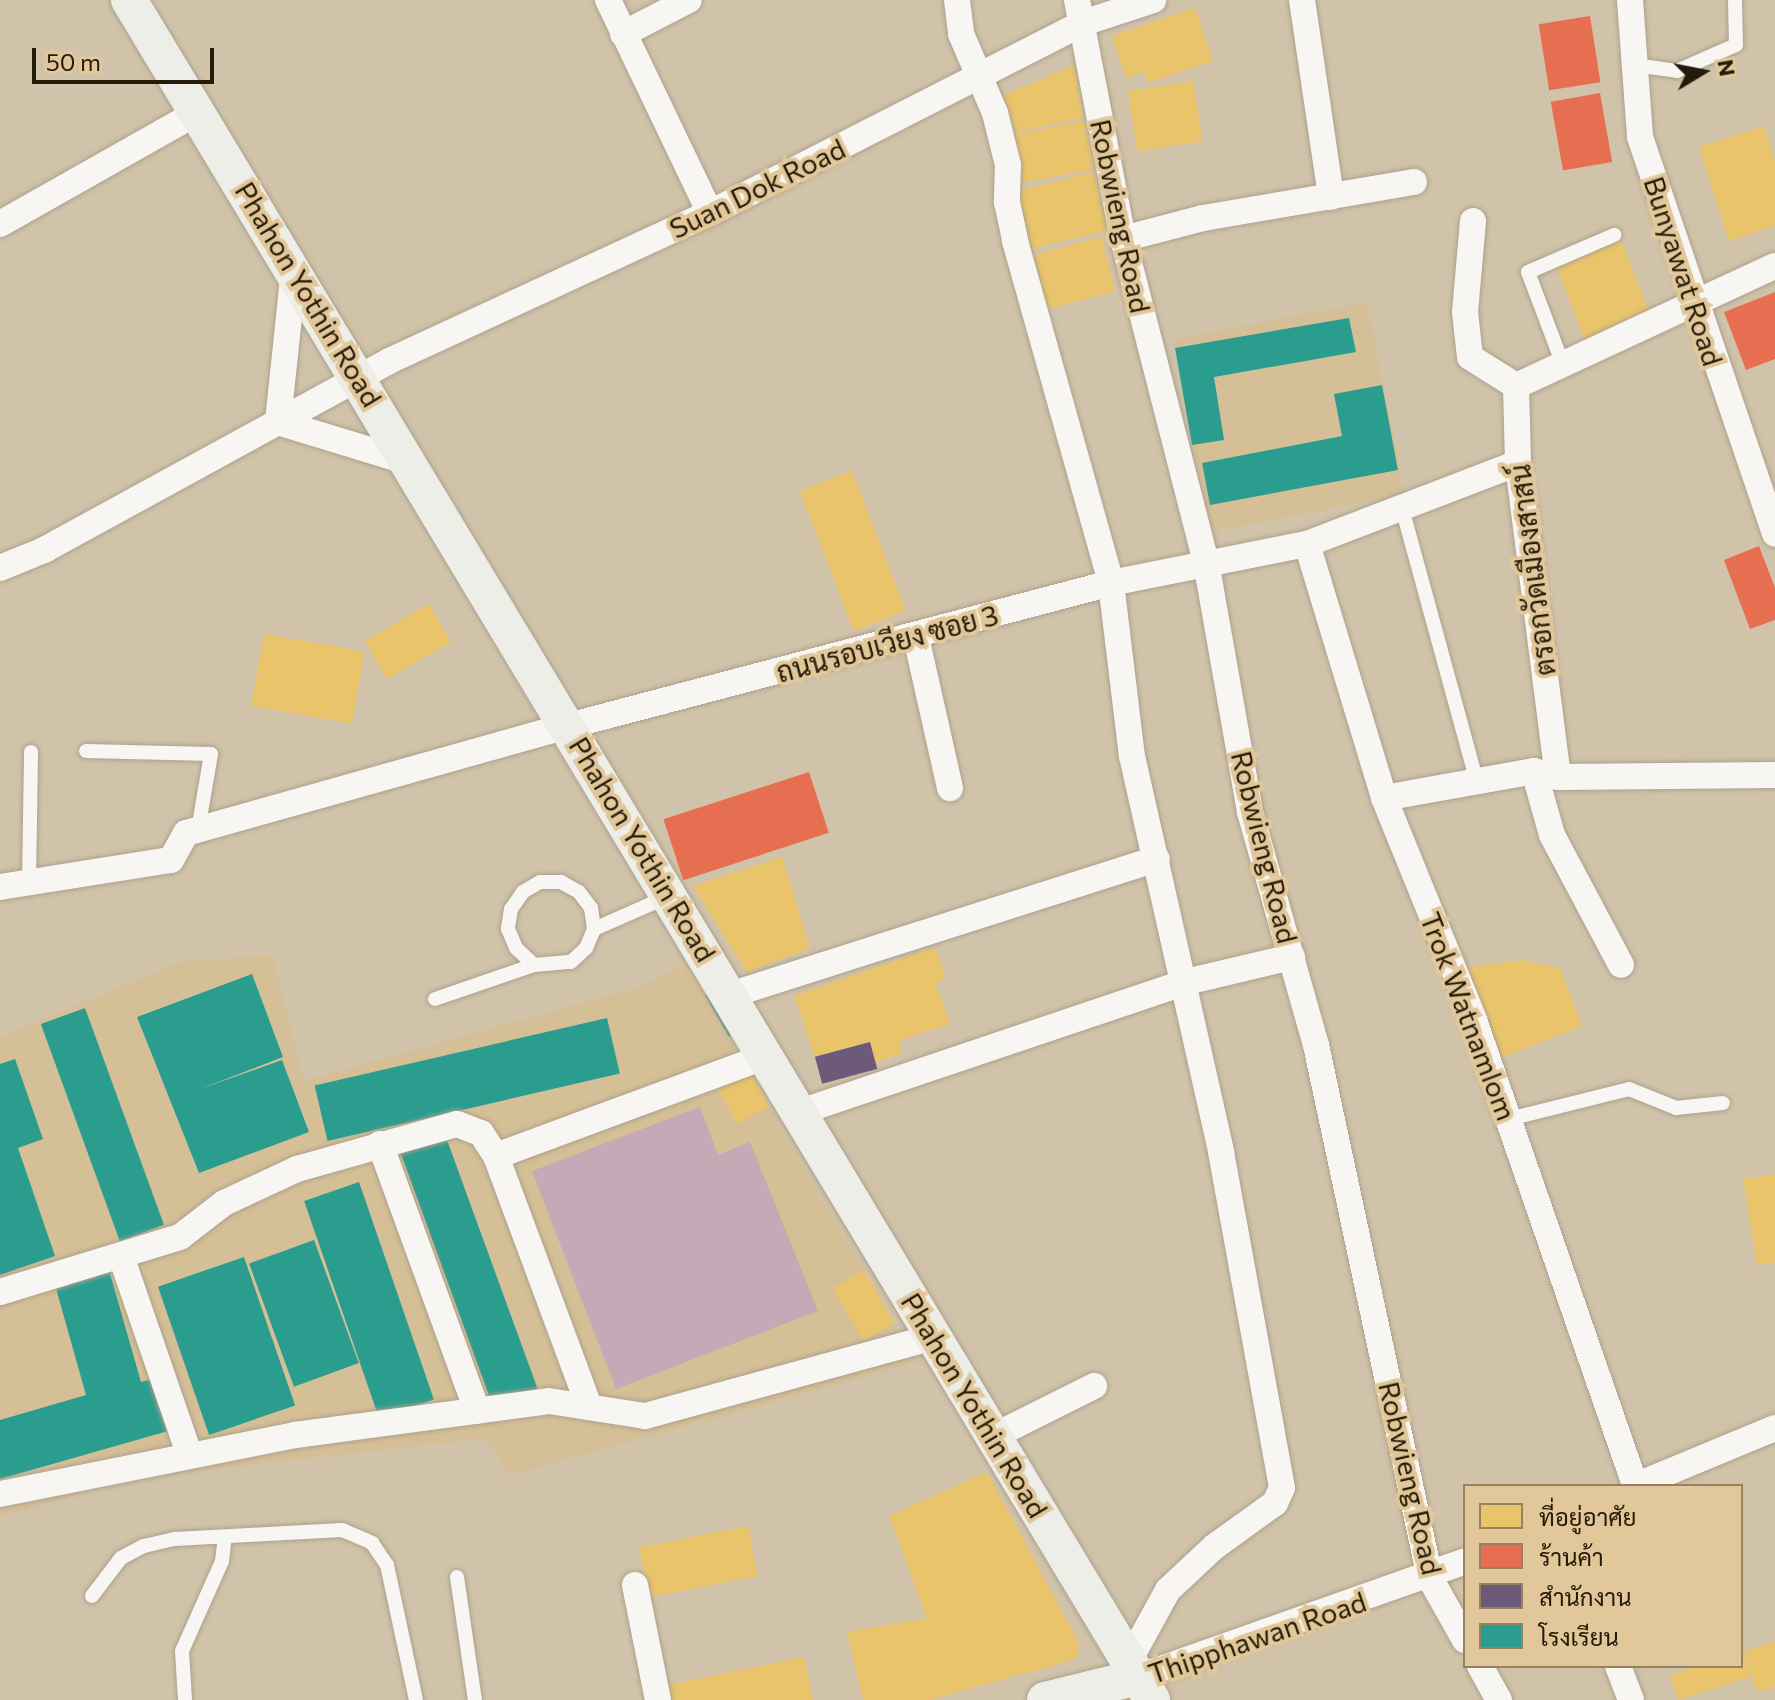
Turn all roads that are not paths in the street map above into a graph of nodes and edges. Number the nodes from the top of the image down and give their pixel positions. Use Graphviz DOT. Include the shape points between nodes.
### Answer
graph roads {
  1 [pos="129,0"];
  2 [pos="608,0"];
  3 [pos="689,0"];
  4 [pos="957,0"];
  5 [pos="1153,0"];
  6 [pos="1302,0"];
  7 [pos="1630,0"];
  8 [pos="1735,0"];
  9 [pos="1080,12"];
  10 [pos="623,34"];
  11 [pos="1635,65"];
  12 [pos="975,77"];
  13 [pos="198,112"];
  14 [pos="1414,182"];
  15 [pos="1331,197"];
  16 [pos="710,213"];
  17 [pos="1473,221"];
  18 [pos="0,224"];
  19 [pos="1614,235"];
  20 [pos="1123,239"];
  21 [pos="1775,266"];
  22 [pos="294,269"];
  23 [pos="1694,305"];
  24 [pos="1562,362"];
  25 [pos="360,377"];
  26 [pos="1516,386"];
  27 [pos="278,422"];
  28 [pos="412,463"];
  29 [pos="1518,463"];
  30 [pos="1405,519"];
  31 [pos="1775,534"];
  32 [pos="1307,544"];
  33 [pos="1206,562"];
  34 [pos="0,568"];
  35 [pos="1111,583"];
  36 [pos="916,637"];
  37 [pos="569,725"];
  38 [pos="86,751"];
  39 [pos="31,752"];
  40 [pos="1546,774"];
  41 [pos="1775,775"];
  42 [pos="1477,782"];
  43 [pos="950,788"];
  44 [pos="1384,798"];
  45 [pos="198,830"];
  46 [pos="1157,859"];
  47 [pos="29,882"];
  48 [pos="0,887"];
  49 [pos="671,895"];
  50 [pos="594,929"];
  51 [pos="1292,957"];
  52 [pos="534,965"];
  53 [pos="1621,965"];
  54 [pos="1186,982"];
  55 [pos="730,995"];
  56 [pos="435,999"];
  57 [pos="767,1056"];
  58 [pos="1723,1103"];
  59 [pos="800,1112"];
  60 [pos="1509,1119"];
  61 [pos="380,1144"];
  62 [pos="496,1156"];
  63 [pos="121,1256"];
  64 [pos="0,1292"];
  65 [pos="934,1337"];
  66 [pos="1094,1386"];
  67 [pos="588,1404"];
  68 [pos="477,1411"];
  69 [pos="1775,1428"];
  70 [pos="994,1436"];
  71 [pos="189,1453"];
  72 [pos="1634,1484"];
  73 [pos="1640,1484"];
  74 [pos="0,1494"];
  75 [pos="225,1537"];
  76 [pos="1463,1562"];
  77 [pos="457,1577"];
  78 [pos="1430,1578"];
  79 [pos="635,1585"];
  80 [pos="92,1596"];
  81 [pos="1463,1636"];
  82 [pos="1481,1668"];
  83 [pos="1619,1668"];
  84 [pos="1140,1679"];
  85 [pos="185,1700"];
  86 [pos="416,1700"];
  87 [pos="475,1700"];
  88 [pos="658,1700"];
  89 [pos="1045,1700"];
  90 [pos="1499,1700"];
  91 [pos="1631,1700"];
  1 -- 13 [label="main road, Phahon Yothin Road"];
  2 -- 10 [label="street"];
  3 -- 10 [label="street"];
  4 -- 12 [label="street"];
  5 -- 9 [label="street, Suan Dok Road"];
  6 -- 15 [label="street"];
  7 -- 11 [label="street, Bunyawat Road"];
  8 -- 11 [label="lane" via="1736,45 1677,71"];
  9 -- 12 [label="street, Suan Dok Road"];
  9 -- 20 [label="street, Robwieng Road"];
  10 -- 16 [label="street"];
  11 -- 23 [label="street, Bunyawat Road" via="1640,137"];
  12 -- 16 [label="street, Suan Dok Road"];
  12 -- 35 [label="street" via="995,113 1008,165 1007,202 1015,241"];
  13 -- 18 [label="street"];
  13 -- 22 [label="main road, Phahon Yothin Road"];
  14 -- 15 [label="street"];
  15 -- 20 [label="street" via="1203,218"];
  16 -- 25 [label="street, Suan Dok Road"];
  17 -- 26 [label="street" via="1465,312 1470,357"];
  19 -- 24 [label="lane" via="1528,272"];
  20 -- 33 [label="street, Robwieng Road"];
  21 -- 23 [label="street"];
  22 -- 25 [label="main road, Phahon Yothin Road"];
  22 -- 27 [label="street"];
  23 -- 24 [label="street"];
  23 -- 31 [label="street, Bunyawat Road"];
  24 -- 26 [label="street"];
  25 -- 27 [label="street, Suan Dok Road"];
  25 -- 28 [label="main road, Phahon Yothin Road"];
  26 -- 29 [label="street, ตรอกวัดเมืองสาสน์"];
  27 -- 28 [label="street"];
  27 -- 34 [label="street, Suan Dok Road" via="44,550"];
  28 -- 37 [label="main road, Phahon Yothin Road"];
  29 -- 32 [label="street, ถนนรอบเวียง ซอย 3"];
  29 -- 40 [label="street, ตรอกวัดเมืองสาสน์"];
  30 -- 42 [label="lane"];
  32 -- 33 [label="street, ถนนรอบเวียง ซอย 3"];
  32 -- 44 [label="street, Trok Watnamlom"];
  33 -- 35 [label="street, ถนนรอบเวียง ซอย 3"];
  33 -- 51 [label="street, Robwieng Road" via="1250,812"];
  35 -- 36 [label="street, ถนนรอบเวียง ซอย 3"];
  35 -- 46 [label="street" via="1132,756"];
  36 -- 37 [label="street, ถนนรอบเวียง ซอย 3"];
  36 -- 43 [label="street"];
  37 -- 45 [label="street, ถนนรอบเวียง ซอย 3"];
  37 -- 49 [label="main road, Phahon Yothin Road"];
  38 -- 45 [label="lane" via="211,754"];
  39 -- 47 [label="lane"];
  40 -- 41 [label="street"];
  40 -- 42 [label="street"];
  40 -- 53 [label="street, ตรอกวัดเมืองสาสน์" via="1552,835"];
  42 -- 44 [label="street"];
  44 -- 60 [label="street, Trok Watnamlom"];
  45 -- 47 [label="street" via="186,833 171,860"];
  46 -- 54 [label="street"];
  46 -- 55 [label="street"];
  47 -- 48 [label="street"];
  49 -- 50 [label="lane"];
  49 -- 55 [label="main road, Phahon Yothin Road"];
  50 -- 52 [label="lane" via="586,948 571,962"];
  50 -- 52 [label="lane" via="591,908 579,892 551,882 523,892 511,909 508,929 516,948"];
  51 -- 54 [label="street"];
  51 -- 78 [label="street, Robwieng Road"];
  52 -- 56 [label="lane"];
  54 -- 59 [label="street"];
  54 -- 84 [label="street" via="1281,1497 1168,1590"];
  55 -- 57 [label="main road, Phahon Yothin Road"];
  57 -- 59 [label="main road, Phahon Yothin Road"];
  57 -- 62 [label="street"];
  58 -- 60 [label="lane" via="1676,1108 1629,1089"];
  59 -- 65 [label="main road, Phahon Yothin Road"];
  60 -- 72 [label="street, Trok Watnamlom"];
  61 -- 62 [label="street" via="457,1124 481,1133"];
  61 -- 63 [label="street" via="297,1169 224,1203 180,1237"];
  61 -- 68 [label="street"];
  62 -- 67 [label="street"];
  63 -- 64 [label="street"];
  63 -- 71 [label="street"];
  65 -- 67 [label="street" via="645,1416"];
  65 -- 70 [label="main road, Phahon Yothin Road"];
  66 -- 70 [label="street"];
  67 -- 68 [label="street" via="549,1401"];
  68 -- 71 [label="street"];
  69 -- 73 [label="street"];
  70 -- 84 [label="main road, Phahon Yothin Road"];
  71 -- 74 [label="street"];
  75 -- 80 [label="lane" via="144,1546 121,1558"];
  75 -- 85 [label="lane" via="222,1561 182,1651"];
  75 -- 86 [label="lane" via="342,1530 372,1543 387,1565"];
  76 -- 78 [label="street, Thipphawan Road"];
  77 -- 87 [label="lane"];
  78 -- 81 [label="street, Robwieng Road"];
  78 -- 84 [label="street, Thipphawan Road"];
  79 -- 88 [label="street"];
  82 -- 90 [label="street"];
  83 -- 91 [label="street"];
  84 -- 89 [label="main road, Thipphawan Road"];
}
